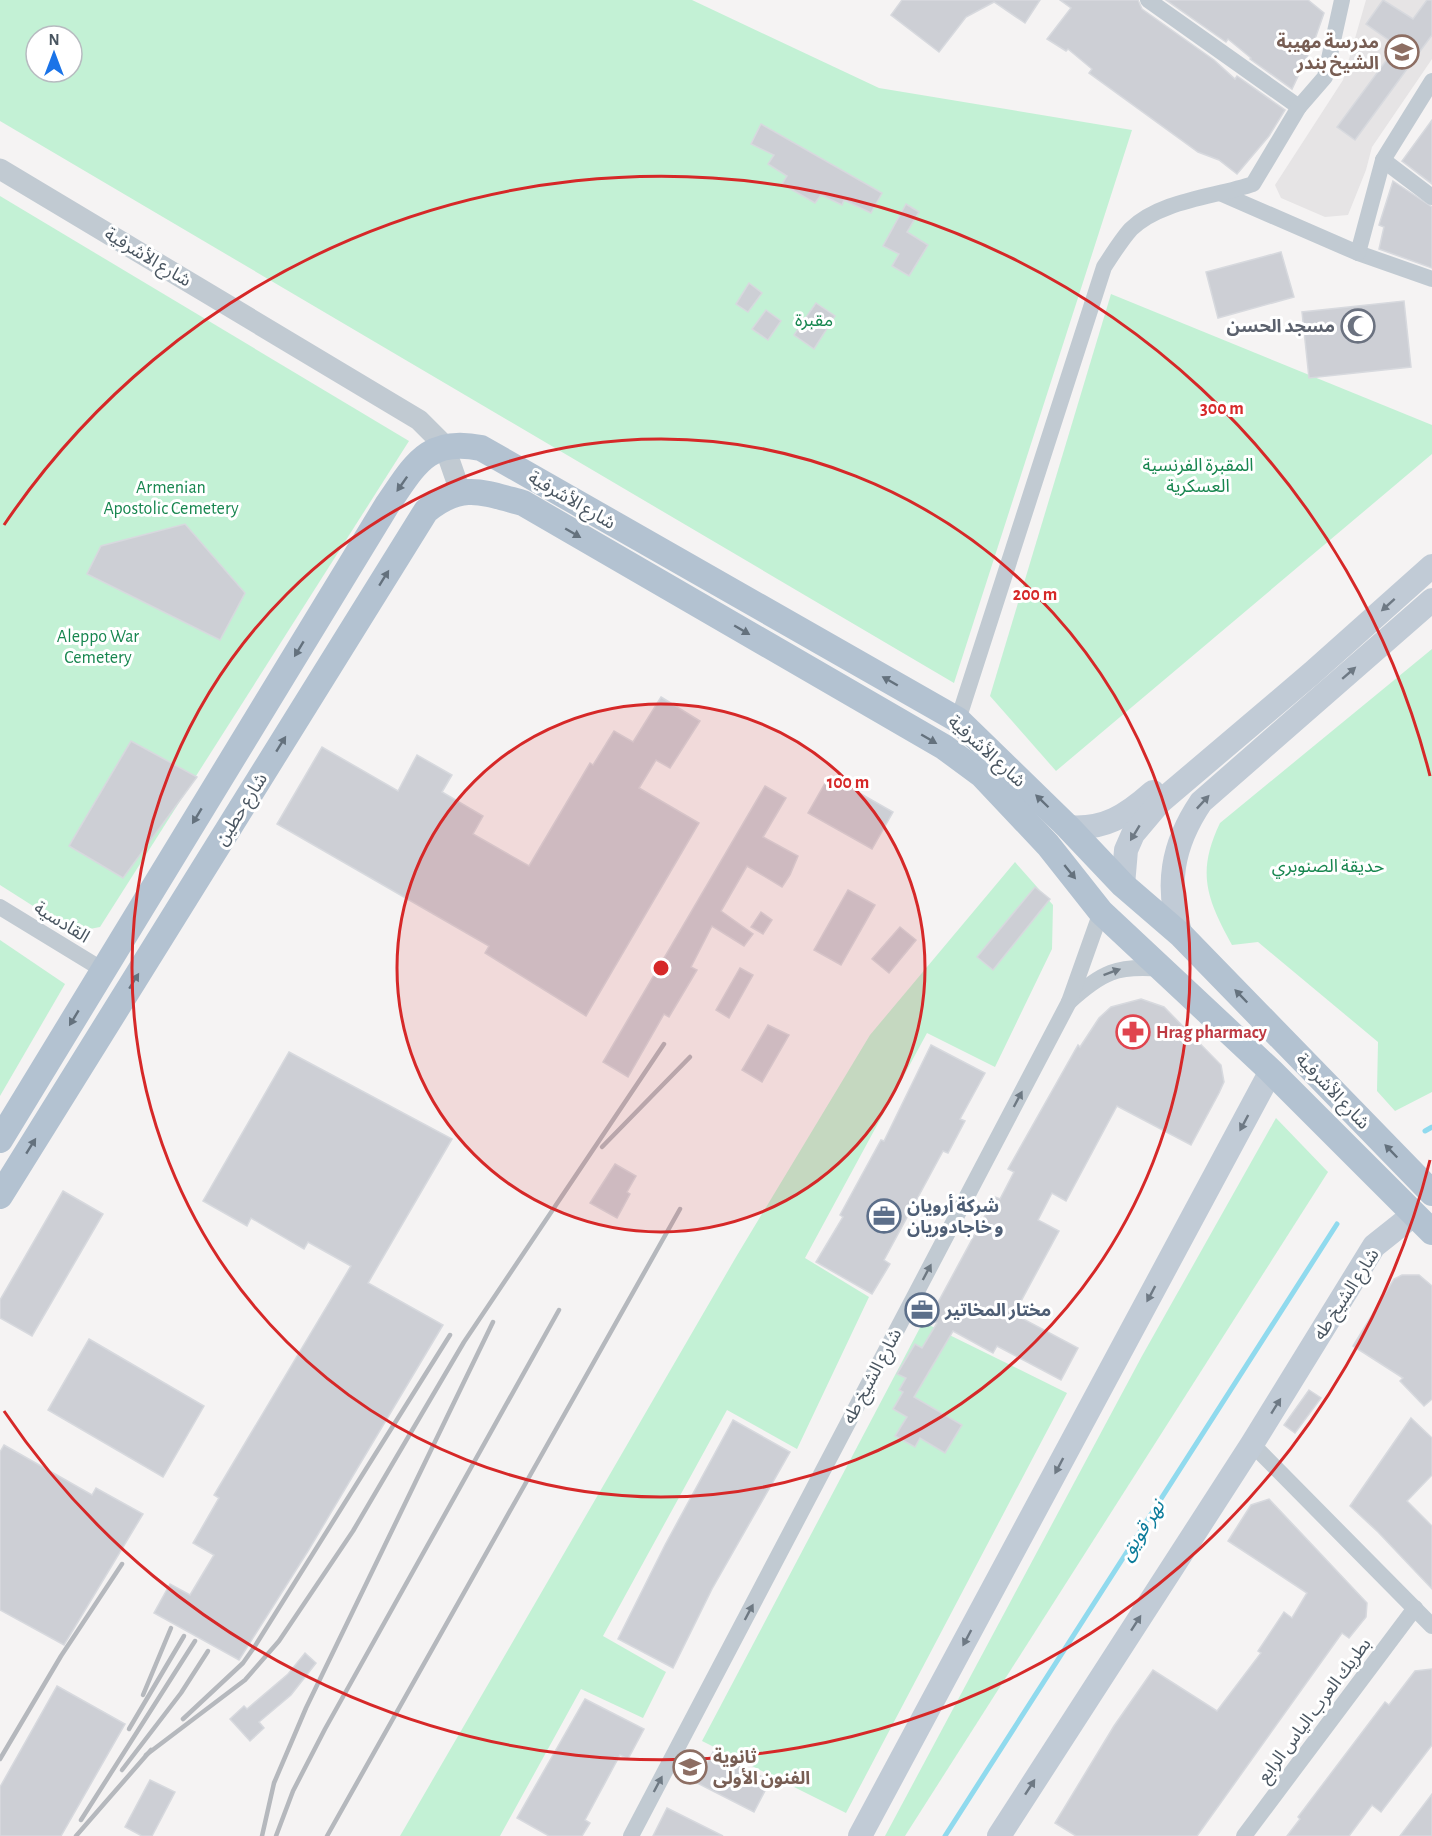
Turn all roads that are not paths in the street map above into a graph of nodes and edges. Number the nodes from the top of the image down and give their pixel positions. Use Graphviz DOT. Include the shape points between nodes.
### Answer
graph roads {
  1 [pos="1148,0"];
  2 [pos="1339,2"];
  3 [pos="1432,81"];
  4 [pos="1299,107"];
  5 [pos="1383,160"];
  6 [pos="0,169"];
  7 [pos="1222,194"];
  8 [pos="1432,197"];
  9 [pos="1358,253"];
  10 [pos="1432,279"];
  11 [pos="444,445"];
  12 [pos="460,491"];
  13 [pos="1432,566"];
  14 [pos="1432,600"];
  15 [pos="957,720"];
  16 [pos="1228,744"];
  17 [pos="1068,827"];
  18 [pos="1124,885"];
  19 [pos="0,907"];
  20 [pos="1101,912"];
  21 [pos="1181,935"];
  22 [pos="1165,969"];
  23 [pos="103,970"];
  24 [pos="1069,1002"];
  25 [pos="1271,1071"];
  26 [pos="0,1140"];
  27 [pos="1432,1193"];
  28 [pos="0,1196"];
  29 [pos="1423,1223"];
  30 [pos="1252,1444"];
  31 [pos="1415,1608"];
  32 [pos="1432,1626"];
  33 [pos="631,1836"];
  34 [pos="860,1836"];
  35 [pos="999,1836"];
  36 [pos="1244,1836"];
  1 -- 4 [label="street"];
  2 -- 4 [label="street" via="1325,77"];
  3 -- 5 [label="street"];
  4 -- 7 [label="street" via="1253,184"];
  5 -- 8 [label="street"];
  5 -- 9 [label="street"];
  6 -- 11 [label="street, شارع الأشرفية" via="419,420"];
  7 -- 9 [label="street"];
  7 -- 15 [label="street" via="1171,205 1132,228 1104,267"];
  9 -- 10 [label="street"];
  11 -- 12 [label="street, شارع الأشرفية"];
  15 -- 11 [label="main road, شارع الأشرفية, one-way" via="481,448 458,443"];
  11 -- 23 [label="main road, شارع حطين, one-way" via="423,457 387,505"];
  12 -- 20 [label="main road, شارع الأشرفية, one-way" via="523,503 944,747 981,775 1048,845"];
  28 -- 12 [label="main road, شارع حطين, one-way" via="426,511"];
  13 -- 16 [label="main road, one-way"];
  21 -- 14 [label="main road, one-way" via="1172,901 1172,866 1188,822 1201,802"];
  17 -- 15 [label="main road, شارع الأشرفية, one-way"];
  16 -- 17 [label="main road" via="1187,765 1121,818 1087,829"];
  16 -- 18 [label="main road, one-way" via="1144,819 1126,850"];
  17 -- 18 [label="main road, شارع الأشرفية"];
  18 -- 20 [label="main road"];
  18 -- 21 [label="main road, شارع الأشرفية"];
  19 -- 23 [label="street, القادسية"];
  20 -- 22 [label="main road, شارع الأشرفية"];
  20 -- 24 [label="street, شارع الشيخ طه"];
  27 -- 21 [label="main road, شارع الأشرفية, one-way"];
  24 -- 22 [label="street, one-way" via="1112,970 1131,966"];
  22 -- 25 [label="main road, شارع الأشرفية"];
  23 -- 26 [label="main road, شارع حطين, one-way"];
  33 -- 24 [label="street, شارع الشيخ طه, one-way"];
  25 -- 29 [label="main road, شارع الأشرفية"];
  25 -- 34 [label="main road, one-way"];
  30 -- 29 [label="main road, شارع الشيخ طه, one-way" via="1374,1246"];
  30 -- 31 [label="street"];
  35 -- 30 [label="main road, شارع الشيخ طه, one-way"];
  31 -- 32 [label="street"];
  31 -- 36 [label="street, بطريك العرب الياس الرابع"];
}
